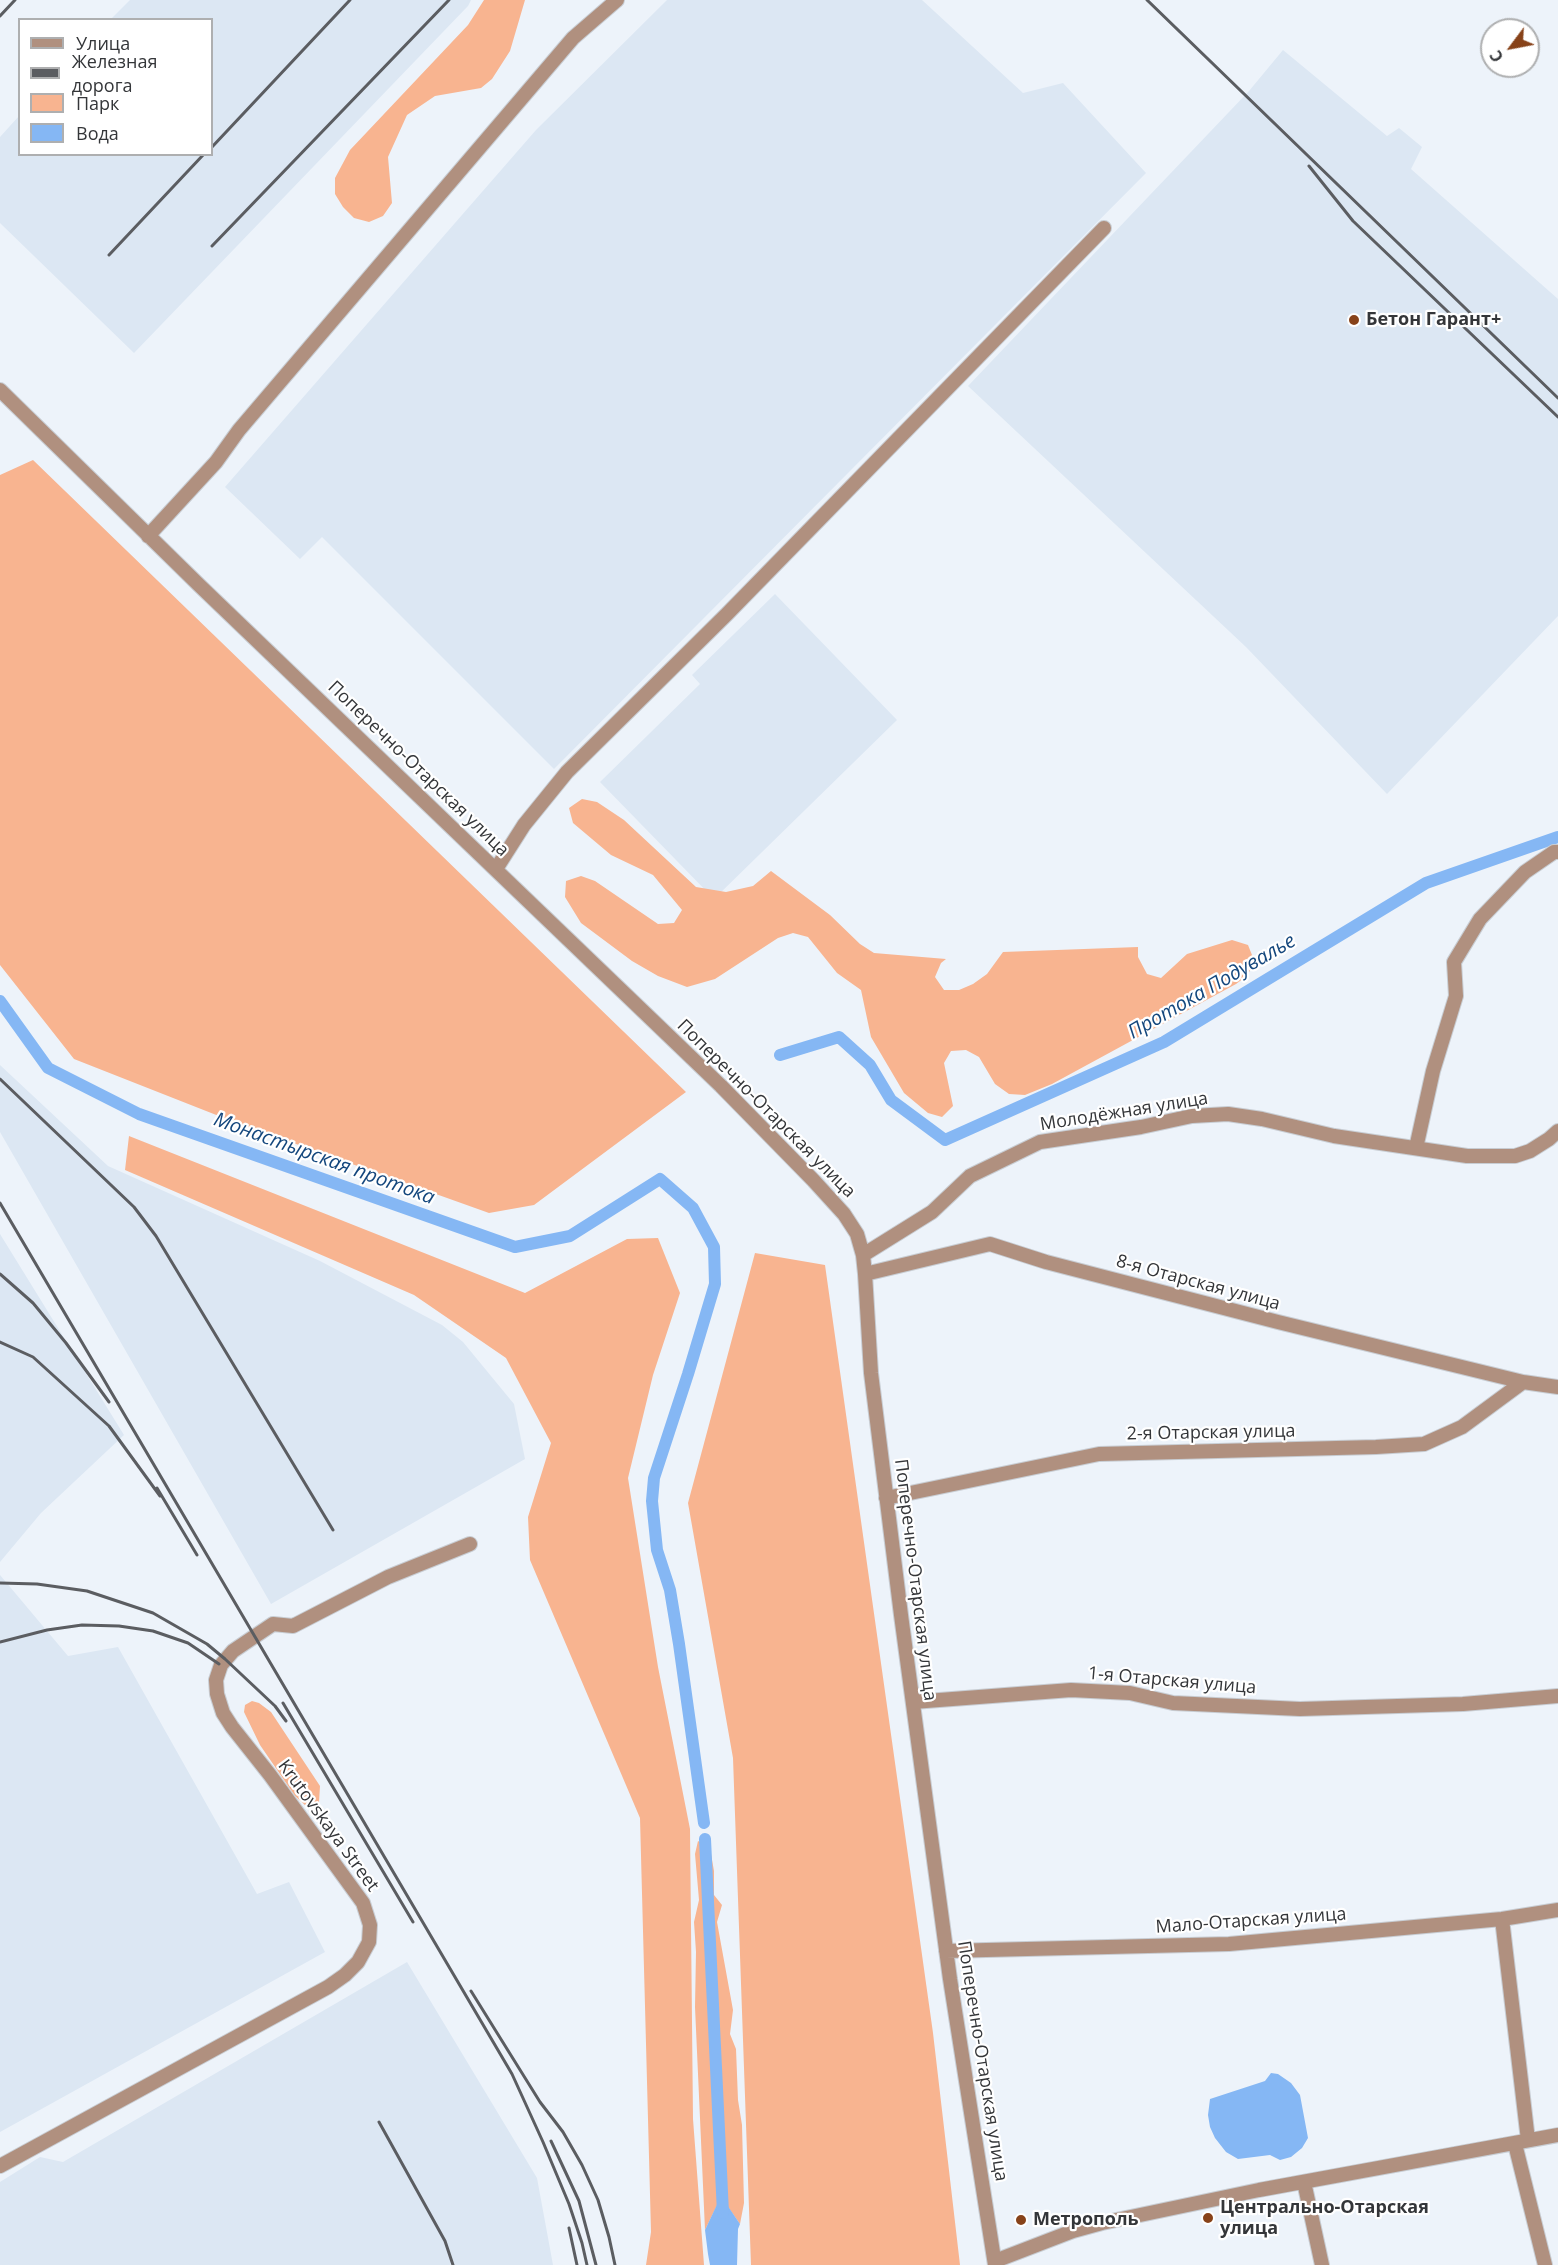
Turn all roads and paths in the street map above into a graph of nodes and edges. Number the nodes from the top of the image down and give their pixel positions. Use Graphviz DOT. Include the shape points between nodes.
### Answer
graph roads {
  1 [pos="617,0"];
  2 [pos="1104,228"];
  3 [pos="0,390"];
  4 [pos="148,536"];
  5 [pos="1558,852"];
  6 [pos="496,869"];
  7 [pos="1558,1131"];
  8 [pos="1416,1148"];
  9 [pos="863,1255"];
  10 [pos="865,1274"];
  11 [pos="1523,1382"];
  12 [pos="1558,1387"];
  13 [pos="886,1498"];
  14 [pos="470,1544"];
  15 [pos="1558,1696"];
  16 [pos="913,1702"];
  17 [pos="1558,1910"];
  18 [pos="1502,1919"];
  19 [pos="946,1951"];
  20 [pos="1558,2135"];
  21 [pos="1521,2142"];
  22 [pos="0,2166"];
  23 [pos="1304,2182"];
  24 [pos="995,2263"];
  25 [pos="1322,2265"];
  26 [pos="1545,2265"];
  1 -- 4 [label="street" via="573,38 239,430 216,462"];
  2 -- 6 [label="street" via="567,772 524,825"];
  3 -- 4 [label="street, Поперечно-Отарская улица"];
  4 -- 6 [label="street, Поперечно-Отарская улица"];
  5 -- 8 [label="street" via="1525,872 1480,919 1454,962 1456,996 1433,1071"];
  6 -- 9 [label="street, Поперечно-Отарская улица" via="814,1181 844,1214 857,1234"];
  7 -- 8 [label="street, Молодёжная улица" via="1530,1151 1515,1156 1467,1156"];
  8 -- 9 [label="street, Молодёжная улица" via="1228,1114 1192,1116 1040,1142 970,1176 932,1212"];
  9 -- 10 [label="street, Поперечно-Отарская улица"];
  10 -- 11 [label="street, 8-я Отарская улица" via="990,1244 1256,1317"];
  10 -- 13 [label="street, Поперечно-Отарская улица" via="871,1373"];
  11 -- 12 [label="street, 8-я Отарская улица"];
  11 -- 13 [label="street, 2-я Отарская улица" via="1462,1427 1424,1444 1099,1454"];
  13 -- 16 [label="street, Поперечно-Отарская улица"];
  14 -- 22 [label="street, Krutovskaya Street" via="388,1577 293,1626 273,1624 233,1651 221,1665 216,1680 223,1713 232,1727 363,1903 370,1925 369,1942 358,1962 328,1987"];
  15 -- 16 [label="street, 1-я Отарская улица" via="1464,1704 1300,1708 1173,1703 1130,1693 1071,1690"];
  16 -- 19 [label="street, Поперечно-Отарская улица"];
  17 -- 18 [label="street, Мало-Отарская улица"];
  18 -- 19 [label="street, Мало-Отарская улица" via="1229,1944"];
  18 -- 21 [label="street"];
  19 -- 24 [label="street, Поперечно-Отарская улица"];
  20 -- 21 [label="street"];
  21 -- 23 [label="street"];
  21 -- 26 [label="street"];
  23 -- 24 [label="street" via="1102,2223"];
  23 -- 25 [label="street"];
}
